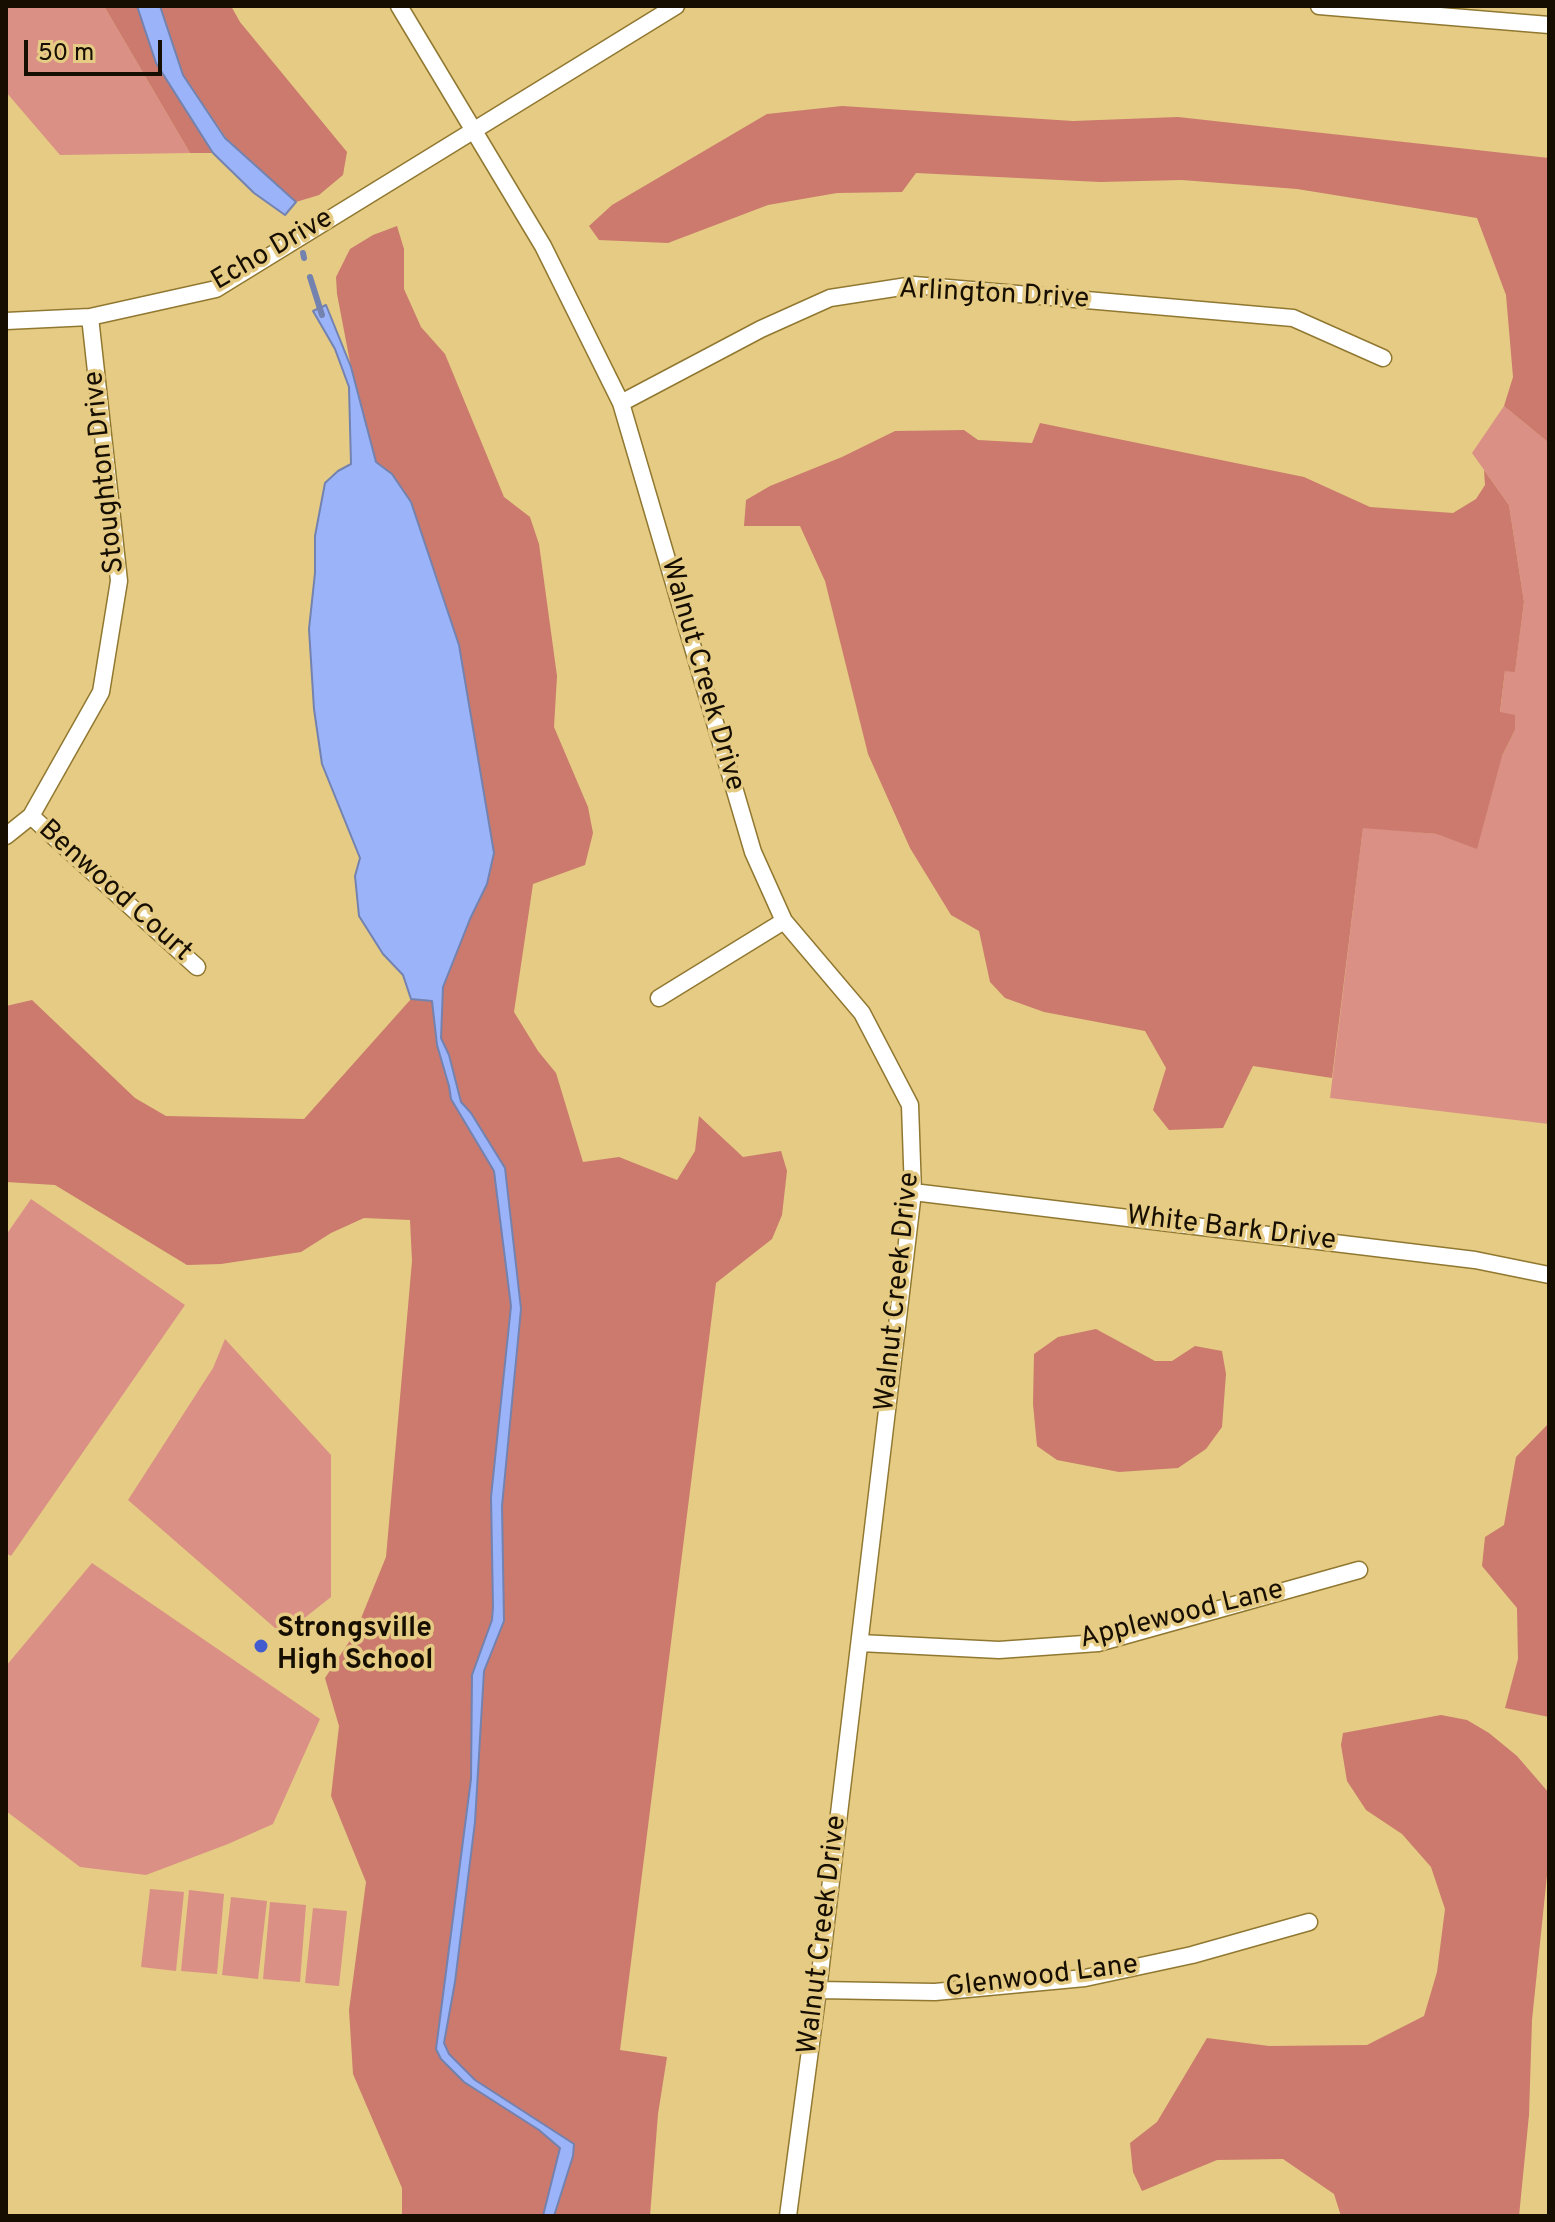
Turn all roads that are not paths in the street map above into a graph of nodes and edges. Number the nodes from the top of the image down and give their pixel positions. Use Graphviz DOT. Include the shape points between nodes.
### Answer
graph roads {
  1 [pos="399,6"];
  2 [pos="676,6"];
  3 [pos="1319,6"];
  4 [pos="1549,25"];
  5 [pos="471,130"];
  6 [pos="90,317"];
  7 [pos="6,321"];
  8 [pos="1383,358"];
  9 [pos="621,403"];
  10 [pos="31,816"];
  11 [pos="6,836"];
  12 [pos="784,921"];
  13 [pos="197,967"];
  14 [pos="659,998"];
  15 [pos="913,1192"];
  16 [pos="1549,1275"];
  17 [pos="1359,1570"];
  18 [pos="860,1643"];
  19 [pos="1309,1922"];
  20 [pos="818,1990"];
  21 [pos="788,2216"];
  1 -- 5 [label="street, Walnut Creek Drive"];
  2 -- 5 [label="street, Echo Drive"];
  3 -- 4 [label="street"];
  5 -- 6 [label="street, Echo Drive" via="216,289"];
  5 -- 9 [label="street, Walnut Creek Drive" via="543,246"];
  6 -- 7 [label="street, Echo Drive"];
  6 -- 10 [label="street, Stoughton Drive" via="119,581 101,692"];
  8 -- 9 [label="street, Arlington Drive" via="1293,318 914,285 830,298"];
  9 -- 12 [label="street, Walnut Creek Drive" via="753,852"];
  10 -- 11 [label="street, Stoughton Drive"];
  10 -- 13 [label="street, Benwood Court"];
  12 -- 14 [label="street"];
  12 -- 15 [label="street, Walnut Creek Drive" via="862,1013 910,1105"];
  15 -- 16 [label="street, White Bark Drive" via="1475,1260"];
  15 -- 18 [label="street, Walnut Creek Drive"];
  17 -- 18 [label="street, Applewood Lane" via="1098,1643 999,1650"];
  18 -- 20 [label="street, Walnut Creek Drive"];
  19 -- 20 [label="street, Glenwood Lane" via="1085,1978 935,1992"];
  20 -- 21 [label="street, Walnut Creek Drive"];
}
